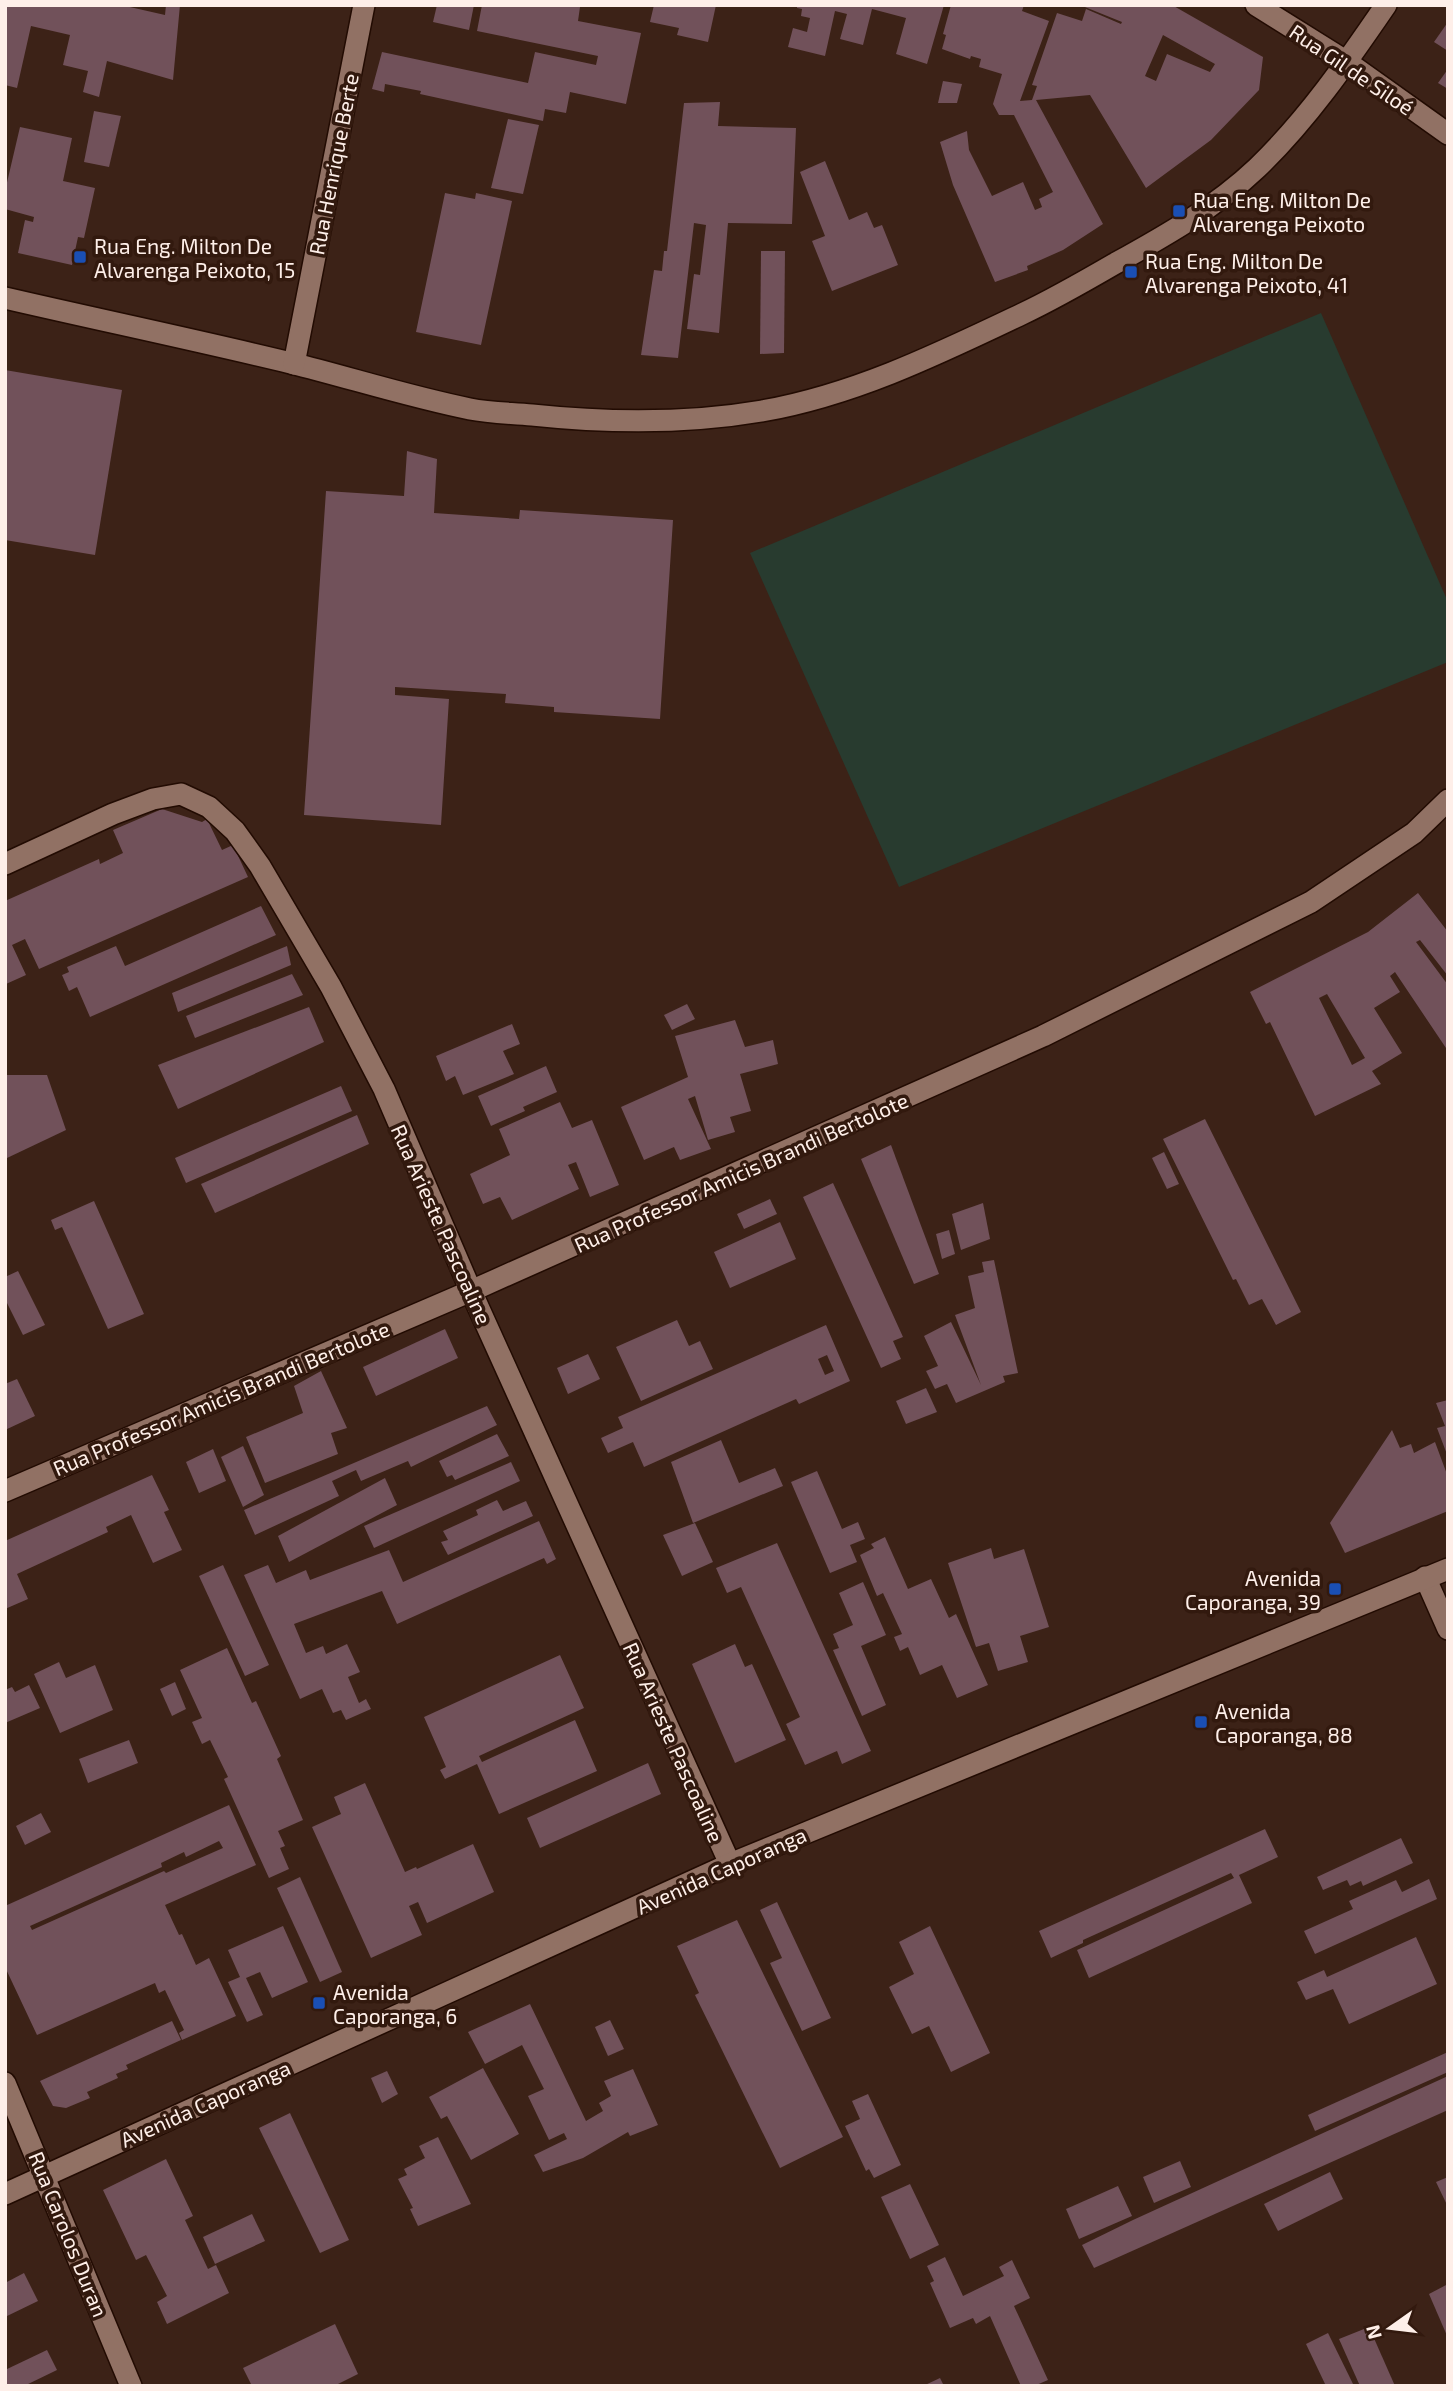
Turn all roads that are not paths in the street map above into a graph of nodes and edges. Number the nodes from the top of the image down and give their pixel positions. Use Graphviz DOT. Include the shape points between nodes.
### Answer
graph roads {
  1 [pos="363,5"];
  2 [pos="1256,5"];
  3 [pos="1386,5"];
  4 [pos="1347,62"];
  5 [pos="1448,134"];
  6 [pos="5,298"];
  7 [pos="294,364"];
  8 [pos="1448,800"];
  9 [pos="5,864"];
  10 [pos="471,1291"];
  11 [pos="5,1491"];
  12 [pos="1448,1569"];
  13 [pos="1425,1577"];
  14 [pos="1448,1629"];
  15 [pos="730,1864"];
  16 [pos="5,2083"];
  17 [pos="45,2176"];
  18 [pos="5,2194"];
  19 [pos="131,2386"];
  1 -- 7 [label="street, Rua Henrique Berte"];
  2 -- 4 [label="street, Rua Gil de Siloé"];
  3 -- 4 [label="street"];
  4 -- 5 [label="street, Rua Gil de Siloé"];
  4 -- 7 [label="street" via="1256,169 1212,205 1043,304 940,354 827,396 696,420 552,417 474,410"];
  6 -- 7 [label="street"];
  8 -- 10 [label="street, Rua Professor Amicis Brandi Bertolote" via="1414,833 1323,894 1242,937 1043,1036"];
  9 -- 10 [label="street, Rua Arieste Pascoaline" via="153,799 181,794 209,807 235,831 260,866 331,987 384,1089"];
  10 -- 11 [label="street, Rua Professor Amicis Brandi Bertolote"];
  10 -- 15 [label="street, Rua Arieste Pascoaline"];
  12 -- 13 [label="street, Avenida Caporanga"];
  13 -- 14 [label="street"];
  13 -- 15 [label="street, Avenida Caporanga"];
  15 -- 17 [label="street, Avenida Caporanga"];
  16 -- 17 [label="street, Rua Carolos Duran"];
  17 -- 18 [label="street, Avenida Caporanga"];
  17 -- 19 [label="street, Rua Carolos Duran"];
}
